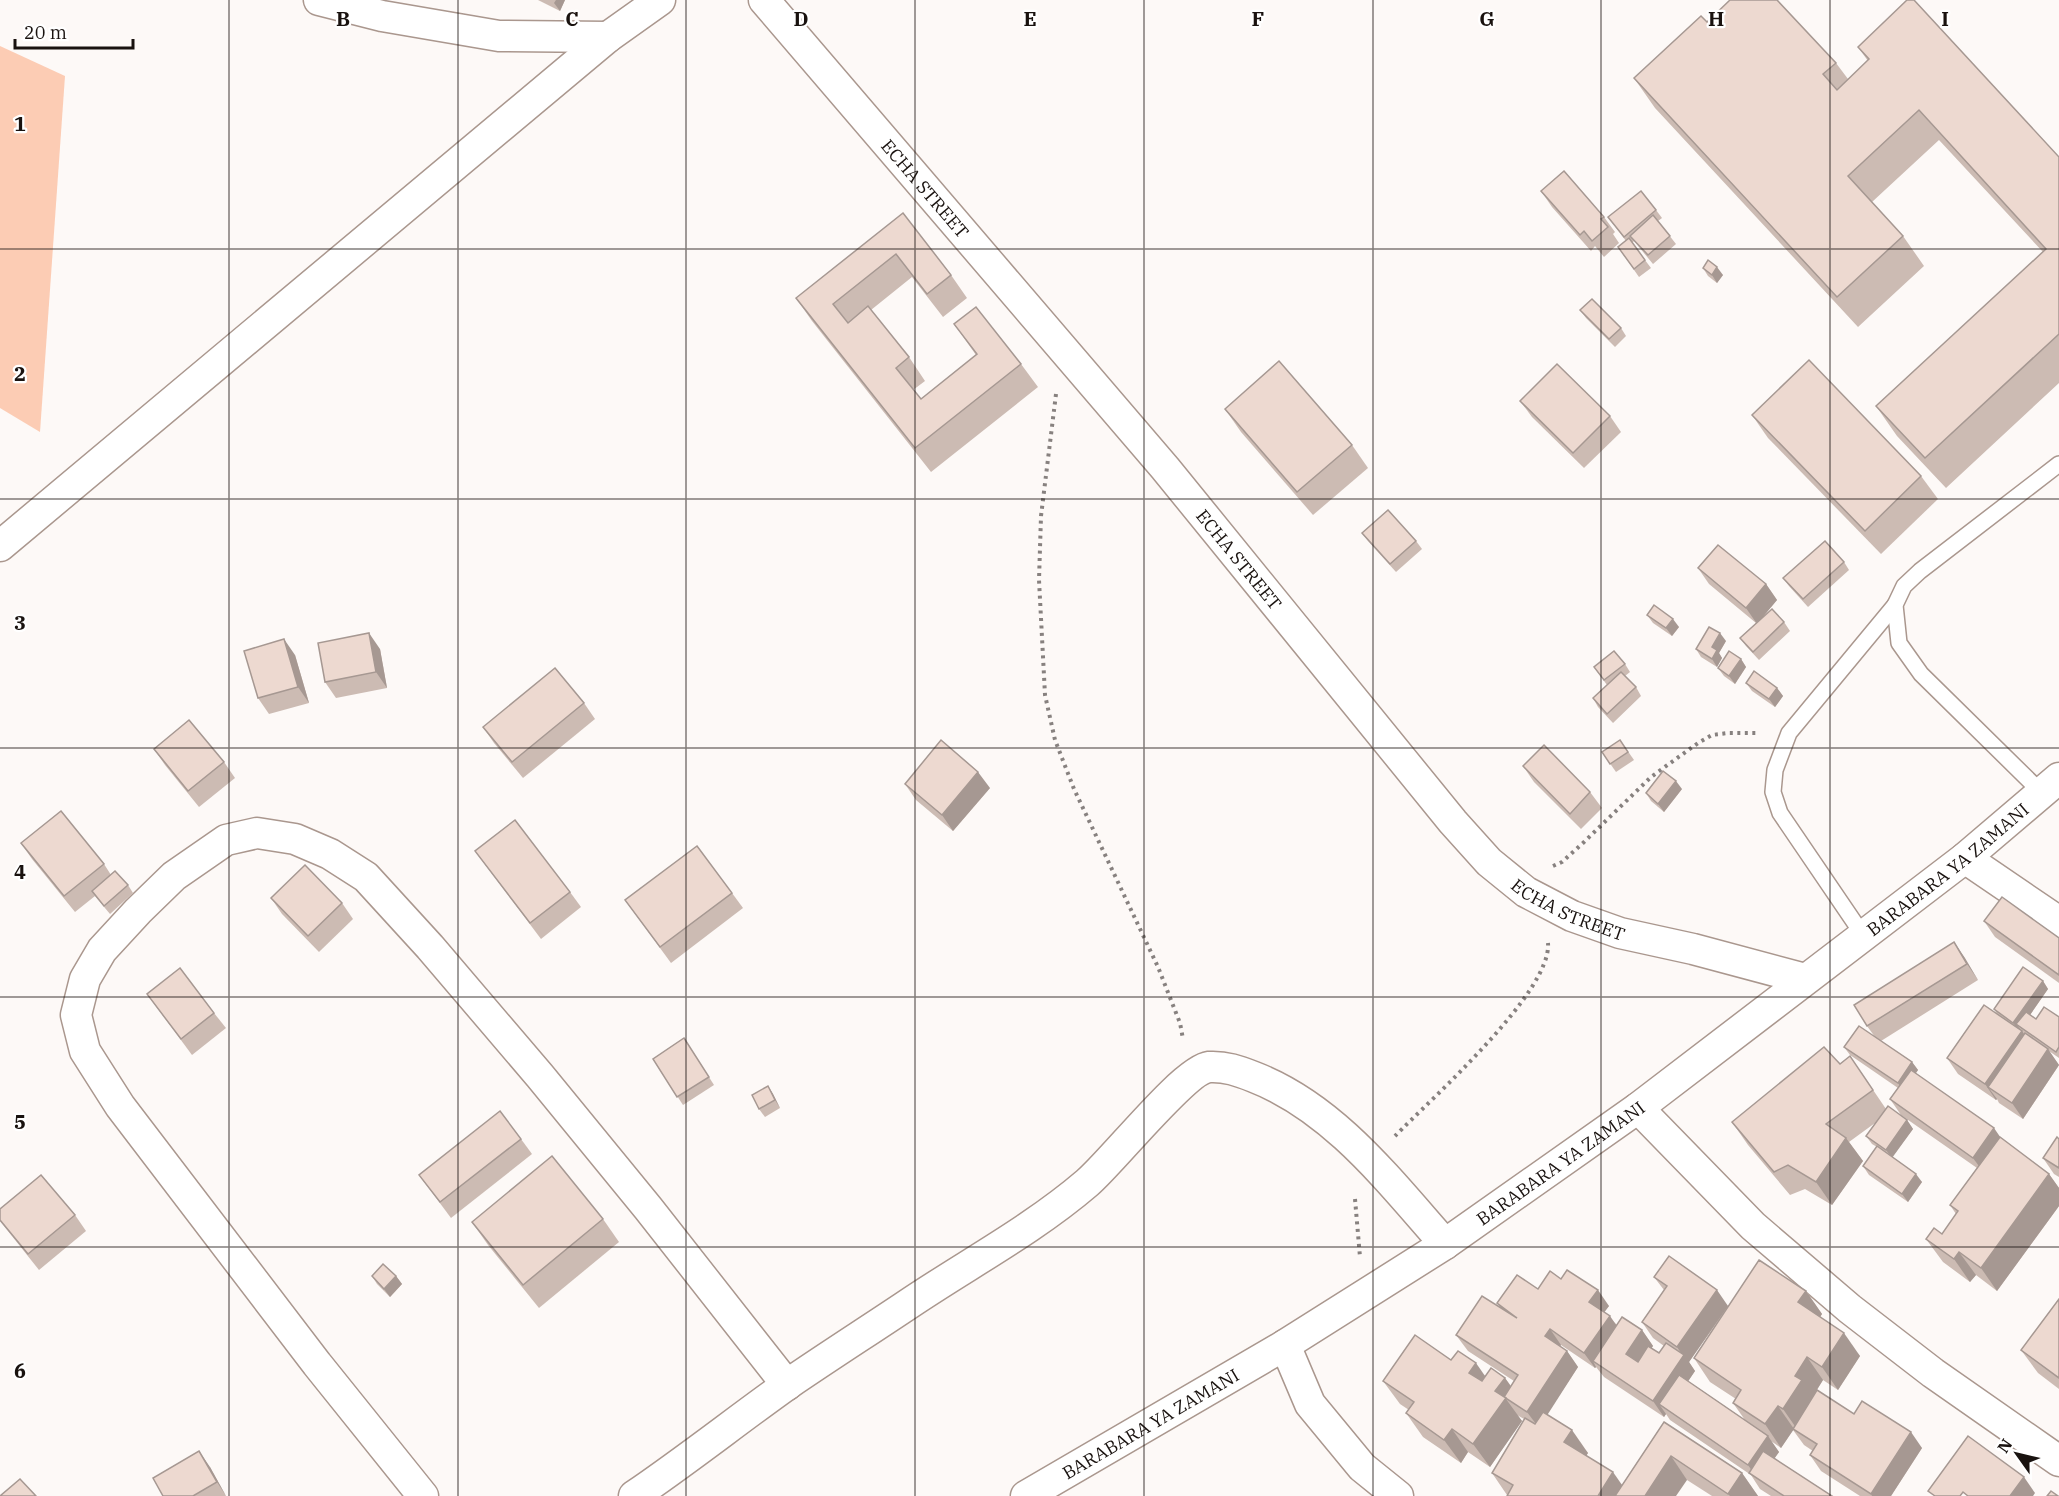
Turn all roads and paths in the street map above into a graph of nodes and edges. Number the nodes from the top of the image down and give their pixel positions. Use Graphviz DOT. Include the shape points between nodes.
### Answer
graph roads {
  1 [pos="319,0"];
  2 [pos="660,0"];
  3 [pos="764,0"];
  4 [pos="608,37"];
  5 [pos="1065,350"];
  6 [pos="2059,464"];
  7 [pos="0,546"];
  8 [pos="1895,605"];
  9 [pos="1789,733"];
  10 [pos="2051,785"];
  11 [pos="1965,858"];
  12 [pos="1518,885"];
  13 [pos="2059,922"];
  14 [pos="1863,935"];
  15 [pos="1805,979"];
  16 [pos="1192,1074"];
  17 [pos="1638,1108"];
  18 [pos="1371,1161"];
  19 [pos="1446,1244"];
  20 [pos="1364,1296"];
  21 [pos="1285,1345"];
  22 [pos="788,1385"];
  23 [pos="2059,1461"];
  24 [pos="423,1496"];
  25 [pos="634,1496"];
  26 [pos="1026,1496"];
  27 [pos="1398,1496"];
  1 -- 4 [label="street" via="382,16 499,36"];
  2 -- 4 [label="street"];
  3 -- 5 [label="street, ECHA STREET"];
  4 -- 7 [label="street"];
  5 -- 12 [label="street, ECHA STREET" via="1453,822 1489,862"];
  5 -- 16 [label="path" via="1054,403 1041,516 1039,580 1045,695 1055,740 1074,789 1113,867 1180,1023"];
  6 -- 8 [label="lane" via="1920,571 1904,586"];
  8 -- 9 [label="lane"];
  8 -- 10 [label="lane" via="1899,643 1921,674"];
  9 -- 12 [label="path" via="1712,735 1651,777 1562,862"];
  9 -- 14 [label="lane" via="1775,770 1773,792 1780,813"];
  10 -- 11 [label="street, BARABARA YA ZAMANI"];
  11 -- 13 [label="street"];
  11 -- 14 [label="street, BARABARA YA ZAMANI"];
  12 -- 15 [label="street, ECHA STREET" via="1572,916 1620,933"];
  12 -- 18 [label="path" via="1549,944 1542,972 1499,1031"];
  14 -- 15 [label="street, BARABARA YA ZAMANI"];
  15 -- 17 [label="street, BARABARA YA ZAMANI"];
  16 -- 18 [label="street" via="1207,1067 1234,1069 1275,1085 1328,1120"];
  16 -- 22 [label="street" via="1087,1183"];
  17 -- 19 [label="street, BARABARA YA ZAMANI"];
  17 -- 23 [label="street" via="1754,1226 1850,1309 1932,1373"];
  18 -- 19 [label="street"];
  18 -- 20 [label="path" via="1355,1194"];
  19 -- 20 [label="street, BARABARA YA ZAMANI"];
  20 -- 21 [label="street, BARABARA YA ZAMANI"];
  21 -- 26 [label="street, BARABARA YA ZAMANI"];
  21 -- 27 [label="street" via="1310,1404 1362,1467"];
  22 -- 24 [label="street" via="540,1076 366,876 295,839 257,833 226,840 174,876 102,950 85,978 76,1015 85,1051 120,1106"];
  22 -- 25 [label="street"];
}
